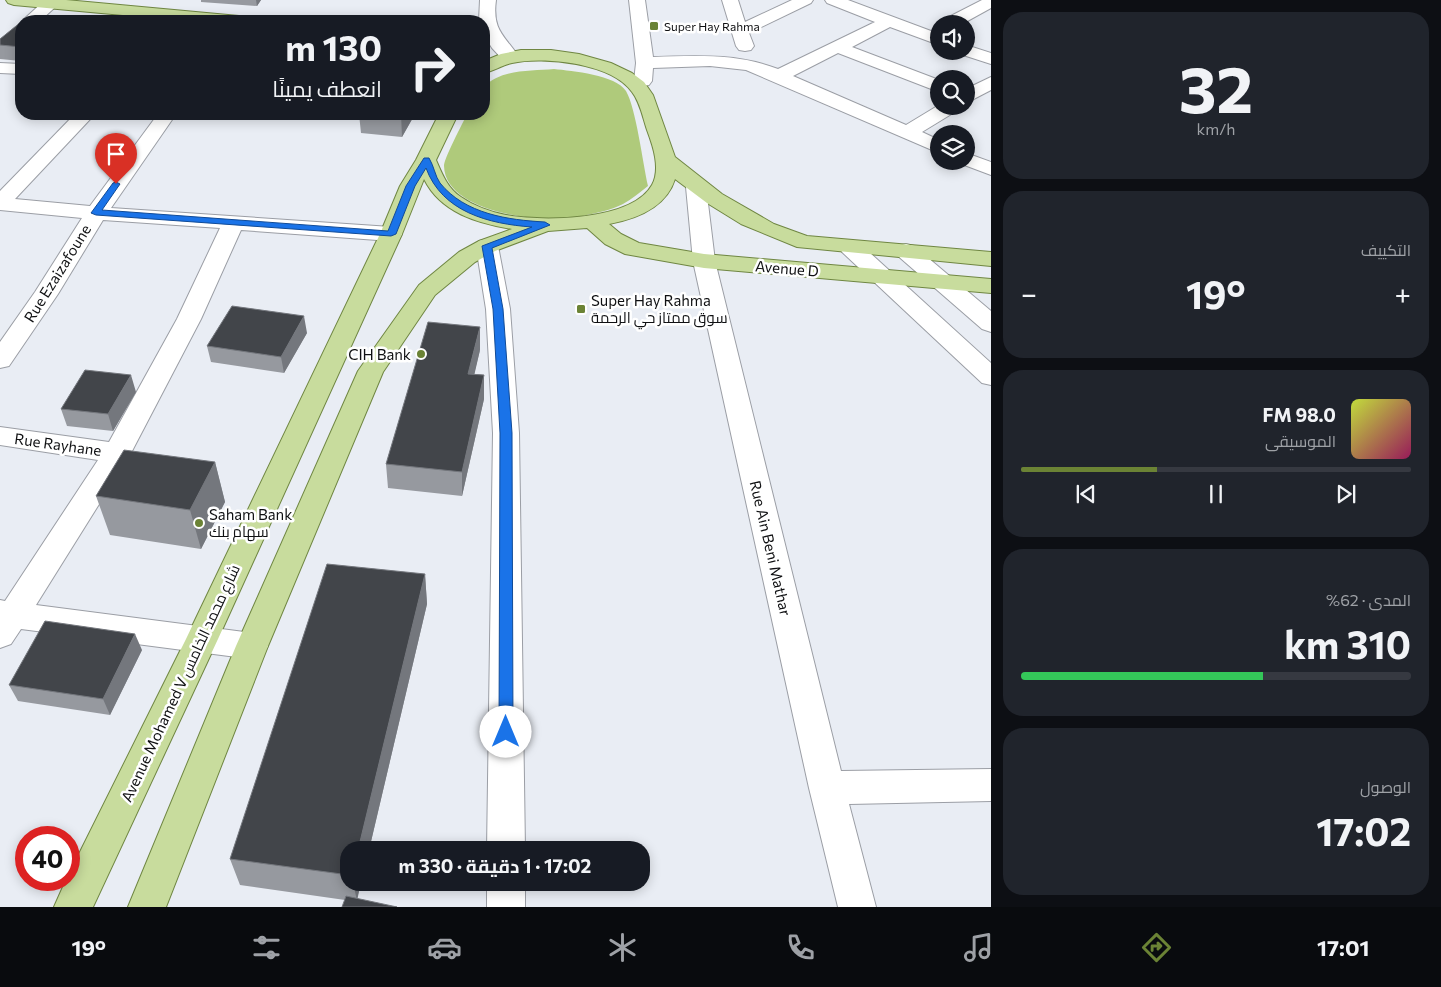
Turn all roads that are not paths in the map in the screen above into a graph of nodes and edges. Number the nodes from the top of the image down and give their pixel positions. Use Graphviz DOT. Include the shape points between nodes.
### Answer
graph roads {
  1 [pos="14,0"];
  2 [pos="488,0"];
  3 [pos="636,0"];
  4 [pos="730,0"];
  5 [pos="805,0"];
  6 [pos="833,0"];
  7 [pos="868,0"];
  8 [pos="52,2"];
  9 [pos="991,2"];
  10 [pos="852,7"];
  11 [pos="35,15"];
  12 [pos="180,15"];
  13 [pos="486,15"];
  14 [pos="966,15"];
  15 [pos="888,22"];
  16 [pos="741,30"];
  17 [pos="490,32"];
  18 [pos="930,34"];
  19 [pos="836,47"];
  20 [pos="975,53"];
  21 [pos="991,59"];
  22 [pos="493,61"];
  23 [pos="645,63"];
  24 [pos="751,66"];
  25 [pos="778,76"];
  26 [pos="991,82"];
  27 [pos="930,83"];
  28 [pos="642,92"];
  29 [pos="975,92"];
  30 [pos="936,115"];
  31 [pos="79,120"];
  32 [pos="163,120"];
  33 [pos="445,120"];
  34 [pos="907,133"];
  35 [pos="930,143"];
  36 [pos="426,160"];
  37 [pos="666,160"];
  38 [pos="975,163"];
  39 [pos="991,169"];
  40 [pos="696,187"];
  41 [pos="0,203"];
  42 [pos="96,213"];
  43 [pos="233,222"];
  44 [pos="592,222"];
  45 [pos="545,225"];
  46 [pos="391,234"];
  47 [pos="487,246"];
  48 [pos="850,247"];
  49 [pos="906,251"];
  50 [pos="991,260"];
  51 [pos="704,261"];
  52 [pos="880,276"];
  53 [pos="941,280"];
  54 [pos="991,286"];
  55 [pos="991,324"];
  56 [pos="4,348"];
  57 [pos="991,377"];
  58 [pos="0,436"];
  59 [pos="117,453"];
  60 [pos="4,621"];
  61 [pos="202,639"];
  62 [pos="252,646"];
  63 [pos="991,785"];
  64 [pos="826,788"];
  65 [pos="506,841"];
  66 [pos="506,891"];
  67 [pos="73,907"];
  68 [pos="146,907"];
  69 [pos="506,907"];
  70 [pos="857,907"];
  1 -- 8 [label="main road"];
  2 -- 13 [label="street"];
  3 -- 23 [label="street"];
  4 -- 16 [label="street"];
  5 -- 16 [label="street"];
  6 -- 10 [label="street"];
  7 -- 10 [label="street"];
  8 -- 11 [label="street"];
  8 -- 12 [label="main road"];
  9 -- 14 [label="street"];
  10 -- 15 [label="street"];
  15 -- 18 [label="street"];
  15 -- 19 [label="street"];
  16 -- 24 [label="street"];
  17 -- 22 [label="street"];
  19 -- 25 [label="street"];
  19 -- 27 [label="street"];
  20 -- 21 [label="street"];
  22 -- 28 [label="main road" via="557,56 583,60 621,74"];
  23 -- 24 [label="street" via="701,61"];
  23 -- 28 [label="street"];
  24 -- 25 [label="street"];
  25 -- 34 [label="street"];
  26 -- 29 [label="street"];
  28 -- 37 [label="main road"];
  30 -- 34 [label="street"];
  31 -- 41 [label="street"];
  32 -- 42 [label="street, Rue Ezaizafoune"];
  33 -- 36 [label="main road, Avenue Mohamed V شارع محمد الخامس"];
  34 -- 35 [label="street"];
  36 -- 45 [label="main road" via="435,182 452,200 485,215 511,222"];
  36 -- 46 [label="main road, Avenue Mohamed V شارع محمد الخامس" via="410,186"];
  37 -- 40 [label="main road, Avenue D"];
  37 -- 44 [label="main road" via="662,186 650,200 621,214"];
  38 -- 39 [label="street"];
  40 -- 48 [label="main road, Avenue D" via="741,217 778,235"];
  40 -- 51 [label="street, Rue Ain Beni Mathar"];
  41 -- 42 [label="street"];
  42 -- 43 [label="street"];
  42 -- 56 [label="street, Rue Ezaizafoune" via="46,294"];
  43 -- 46 [label="street"];
  43 -- 59 [label="street" via="189,319"];
  44 -- 45 [label="main road"];
  44 -- 51 [label="main road, Avenue D" via="613,239 633,249"];
  45 -- 47 [label="main road"];
  46 -- 61 [label="main road, Avenue Mohamed V شارع محمد الخامس"];
  47 -- 62 [label="main road" via="467,257 428,290 371,371"];
  47 -- 65 [label="street" via="498,309 506,433"];
  48 -- 49 [label="main road, Avenue D"];
  48 -- 52 [label="street"];
  49 -- 50 [label="main road, Avenue D"];
  49 -- 53 [label="street"];
  51 -- 52 [label="main road, Avenue D"];
  51 -- 64 [label="street, Rue Ain Beni Mathar"];
  52 -- 53 [label="main road, Avenue D"];
  52 -- 57 [label="street"];
  53 -- 54 [label="main road, Avenue D"];
  53 -- 55 [label="street"];
  58 -- 59 [label="street, Rue Rayhane"];
  59 -- 60 [label="street"];
  60 -- 61 [label="street"];
  61 -- 62 [label="street"];
  61 -- 67 [label="main road, Avenue Mohamed V شارع محمد الخامس"];
  62 -- 68 [label="main road"];
  63 -- 64 [label="street"];
  64 -- 70 [label="street, Rue Ain Beni Mathar"];
  66 -- 69 [label="street"];
}
